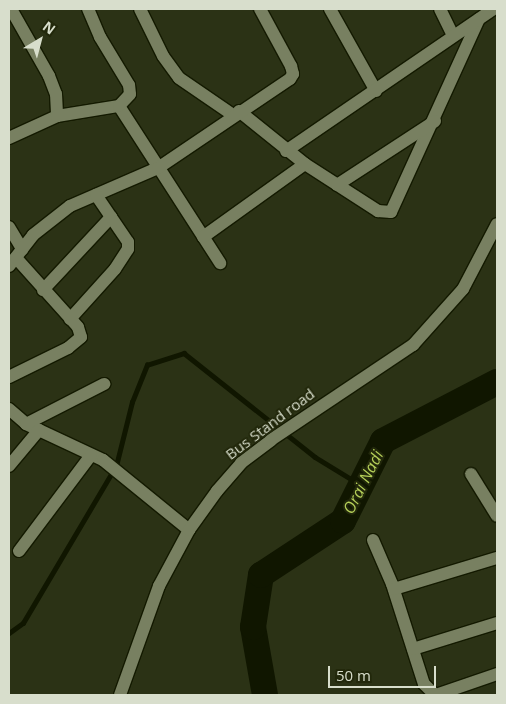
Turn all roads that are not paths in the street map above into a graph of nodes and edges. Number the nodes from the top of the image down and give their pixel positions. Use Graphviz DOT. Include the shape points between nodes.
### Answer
graph roads {
  1 [pos="11,9"];
  2 [pos="88,9"];
  3 [pos="140,9"];
  4 [pos="260,9"];
  5 [pos="330,9"];
  6 [pos="440,9"];
  7 [pos="494,9"];
  8 [pos="479,19"];
  9 [pos="453,36"];
  10 [pos="376,91"];
  11 [pos="119,106"];
  12 [pos="236,113"];
  13 [pos="57,116"];
  14 [pos="434,120"];
  15 [pos="9,138"];
  16 [pos="286,151"];
  17 [pos="305,164"];
  18 [pos="158,168"];
  19 [pos="337,185"];
  20 [pos="96,195"];
  21 [pos="111,217"];
  22 [pos="497,224"];
  23 [pos="9,227"];
  24 [pos="203,238"];
  25 [pos="16,258"];
  26 [pos="220,263"];
  27 [pos="44,290"];
  28 [pos="70,318"];
  29 [pos="9,377"];
  30 [pos="104,384"];
  31 [pos="9,409"];
  32 [pos="26,424"];
  33 [pos="39,430"];
  34 [pos="91,455"];
  35 [pos="9,466"];
  36 [pos="471,474"];
  37 [pos="497,516"];
  38 [pos="189,530"];
  39 [pos="373,540"];
  40 [pos="19,551"];
  41 [pos="497,558"];
  42 [pos="394,589"];
  43 [pos="497,623"];
  44 [pos="413,649"];
  45 [pos="497,674"];
  46 [pos="120,695"];
  47 [pos="436,695"];
  1 -- 13 [label="street" via="49,76 56,94"];
  2 -- 11 [label="street" via="100,37 128,84 130,94"];
  3 -- 12 [label="street" via="163,56 179,78"];
  4 -- 12 [label="street" via="293,74 283,84"];
  5 -- 10 [label="street"];
  6 -- 9 [label="street"];
  7 -- 8 [label="street"];
  8 -- 9 [label="street"];
  8 -- 14 [label="street"];
  9 -- 10 [label="street"];
  10 -- 16 [label="street" via="330,118"];
  11 -- 13 [label="street"];
  11 -- 18 [label="street"];
  12 -- 16 [label="street"];
  12 -- 18 [label="street"];
  13 -- 15 [label="street"];
  14 -- 19 [label="street"];
  14 -- 19 [label="street" via="391,212 378,211"];
  16 -- 17 [label="street"];
  17 -- 19 [label="street"];
  17 -- 24 [label="street"];
  18 -- 20 [label="street"];
  18 -- 24 [label="street"];
  20 -- 21 [label="street"];
  20 -- 25 [label="street" via="70,206 50,220"];
  21 -- 27 [label="street"];
  21 -- 28 [label="street" via="128,242 128,249 115,270"];
  22 -- 38 [label="street, Bus Stand road" via="463,289 413,344 303,417 241,464 216,491"];
  23 -- 25 [label="street"];
  24 -- 26 [label="street"];
  25 -- 27 [label="street"];
  27 -- 28 [label="street"];
  28 -- 29 [label="street" via="81,332 78,342"];
  30 -- 32 [label="street"];
  31 -- 32 [label="street"];
  32 -- 33 [label="street"];
  33 -- 34 [label="street"];
  33 -- 35 [label="street"];
  34 -- 38 [label="street" via="134,482"];
  34 -- 40 [label="street"];
  36 -- 37 [label="street"];
  38 -- 46 [label="street, Bus Stand road" via="159,586"];
  39 -- 42 [label="street"];
  41 -- 42 [label="street"];
  42 -- 44 [label="street"];
  43 -- 44 [label="street"];
  44 -- 47 [label="street" via="424,684"];
  45 -- 47 [label="street"];
}
